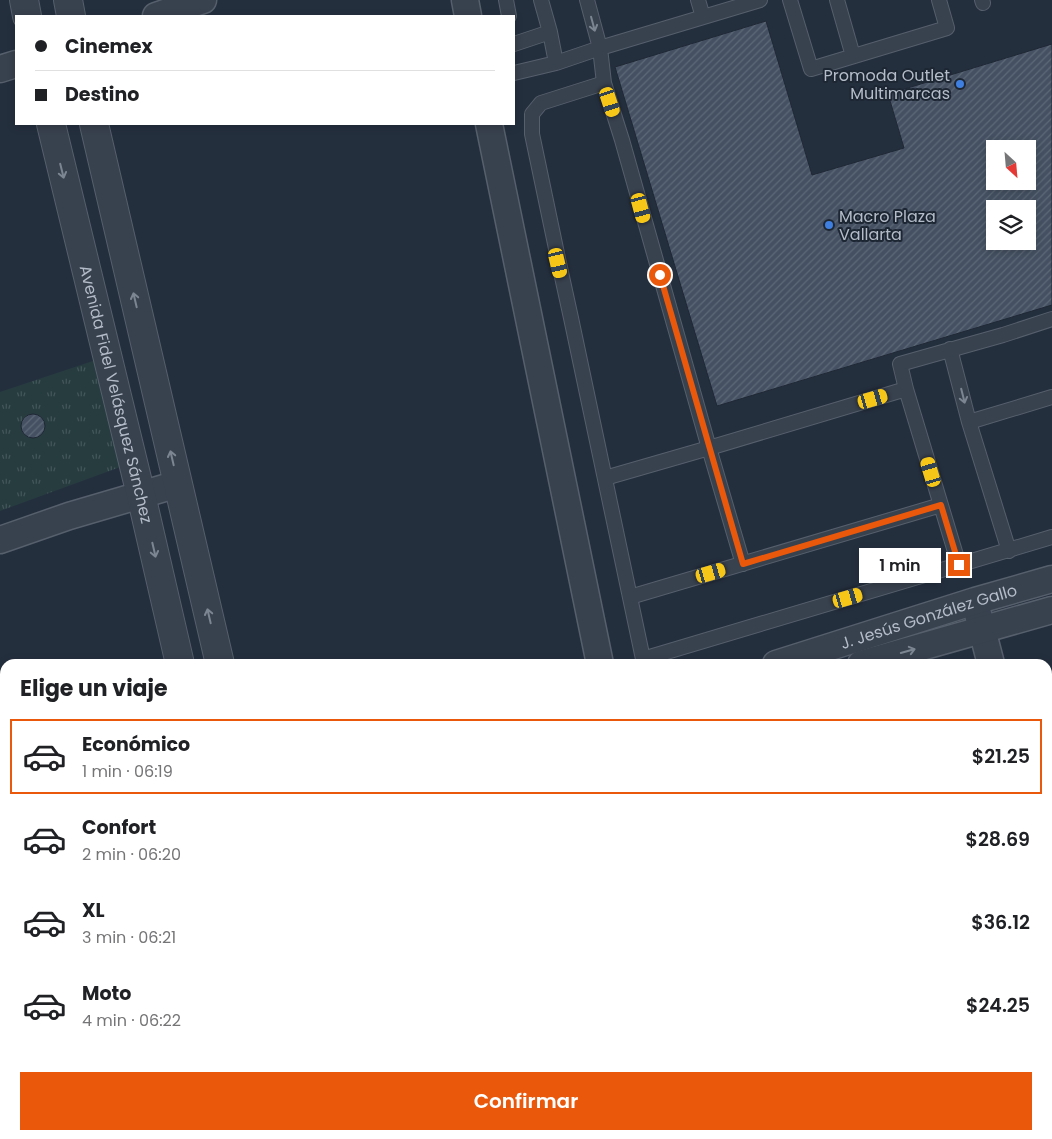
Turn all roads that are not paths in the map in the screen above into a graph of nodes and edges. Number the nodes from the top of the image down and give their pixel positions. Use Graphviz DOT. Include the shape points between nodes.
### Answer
graph roads {
  1 [pos="24,0"];
  2 [pos="68,0"];
  3 [pos="203,0"];
  4 [pos="465,0"];
  5 [pos="506,0"];
  6 [pos="541,0"];
  7 [pos="587,0"];
  8 [pos="698,0"];
  9 [pos="760,0"];
  10 [pos="790,0"];
  11 [pos="837,0"];
  12 [pos="938,0"];
  13 [pos="27,15"];
  14 [pos="70,15"];
  15 [pos="159,15"];
  16 [pos="468,15"];
  17 [pos="509,15"];
  18 [pos="703,17"];
  19 [pos="550,32"];
  20 [pos="515,44"];
  21 [pos="600,48"];
  22 [pos="853,56"];
  23 [pos="556,63"];
  24 [pos="15,64"];
  25 [pos="0,69"];
  26 [pos="515,73"];
  27 [pos="604,84"];
  28 [pos="51,125"];
  29 [pos="94,125"];
  30 [pos="489,125"];
  31 [pos="1052,319"];
  32 [pos="950,349"];
  33 [pos="906,389"];
  34 [pos="1052,397"];
  35 [pos="969,422"];
  36 [pos="709,448"];
  37 [pos="605,478"];
  38 [pos="178,484"];
  39 [pos="141,495"];
  40 [pos="941,505"];
  41 [pos="1052,538"];
  42 [pos="0,540"];
  43 [pos="1009,551"];
  44 [pos="743,564"];
  45 [pos="959,565"];
  46 [pos="1052,579"];
  47 [pos="630,597"];
  48 [pos="975,601"];
  49 [pos="1052,610"];
  50 [pos="982,630"];
  51 [pos="846,653"];
  52 [pos="179,659"];
  53 [pos="219,659"];
  54 [pos="599,659"];
  55 [pos="808,659"];
  56 [pos="879,659"];
  57 [pos="990,659"];
  1 -- 13 [label="street"];
  2 -- 14 [label="street"];
  3 -- 15 [label="street"];
  4 -- 16 [label="street"];
  5 -- 17 [label="lane"];
  6 -- 19 [label="lane"];
  7 -- 21 [label="lane, one-way"];
  8 -- 18 [label="lane"];
  9 -- 18 [label="lane"];
  10 -- 22 [label="lane" via="811,69"];
  11 -- 22 [label="lane"];
  12 -- 22 [label="lane" via="947,28"];
  18 -- 21 [label="lane"];
  19 -- 20 [label="lane"];
  19 -- 23 [label="lane"];
  21 -- 23 [label="lane"];
  21 -- 27 [label="lane"];
  23 -- 26 [label="lane"];
  24 -- 25 [label="street"];
  27 -- 36 [label="lane"];
  27 -- 37 [label="lane" via="541,103 532,114 532,134"];
  28 -- 39 [label="street, Avenida Fidel Velásquez Sánchez, one-way"];
  38 -- 29 [label="street, one-way"];
  30 -- 54 [label="street"];
  31 -- 32 [label="lane"];
  32 -- 33 [label="lane" via="900,364"];
  32 -- 35 [label="lane, one-way"];
  33 -- 36 [label="lane"];
  33 -- 40 [label="lane"];
  34 -- 35 [label="lane"];
  35 -- 43 [label="lane"];
  36 -- 37 [label="lane"];
  36 -- 44 [label="lane"];
  37 -- 47 [label="lane"];
  38 -- 39 [label="street"];
  53 -- 38 [label="street, one-way"];
  39 -- 42 [label="street"];
  39 -- 52 [label="street, Avenida Fidel Velásquez Sánchez, one-way"];
  40 -- 44 [label="lane"];
  40 -- 45 [label="lane"];
  41 -- 43 [label="lane"];
  43 -- 45 [label="lane"];
  44 -- 47 [label="lane"];
  45 -- 47 [label="lane" via="643,659"];
  46 -- 48 [label="street, J. Jesús González Gallo"];
  48 -- 50 [label="street"];
  48 -- 51 [label="street, J. Jesús González Gallo"];
  49 -- 50 [label="street, J. Jesús González Gallo"];
  56 -- 50 [label="street, J. Jesús González Gallo, one-way"];
  50 -- 57 [label="street"];
  51 -- 55 [label="street, J. Jesús González Gallo"];
}
